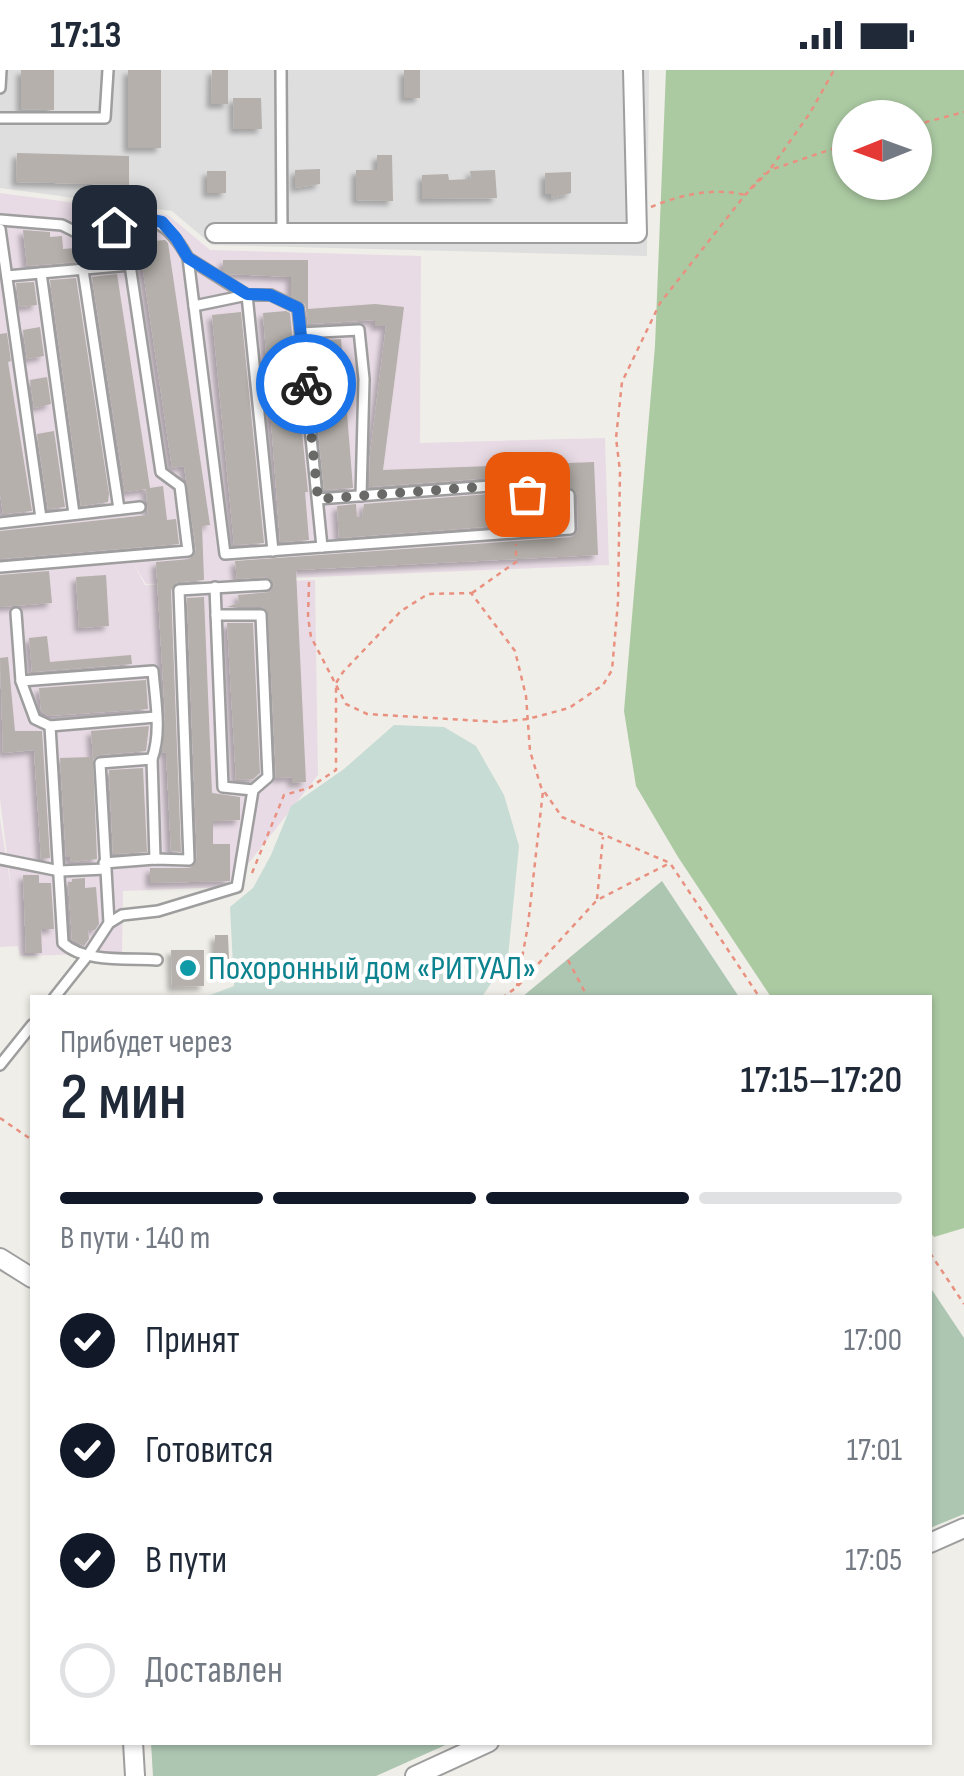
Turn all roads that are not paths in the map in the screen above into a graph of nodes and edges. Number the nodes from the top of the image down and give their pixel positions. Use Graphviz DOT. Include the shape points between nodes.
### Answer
graph roads {
  1 [pos="1,70"];
  2 [pos="108,70"];
  3 [pos="281,70"];
  4 [pos="633,70"];
  5 [pos="0,88"];
  6 [pos="0,118"];
  7 [pos="0,220"];
  8 [pos="0,230"];
  9 [pos="215,232"];
  10 [pos="282,232"];
  11 [pos="188,258"];
  12 [pos="83,270"];
  13 [pos="41,273"];
  14 [pos="7,276"];
  15 [pos="247,294"];
  16 [pos="194,306"];
  17 [pos="301,332"];
  18 [pos="362,496"];
  19 [pos="318,499"];
  20 [pos="140,506"];
  21 [pos="118,509"];
  22 [pos="74,514"];
  23 [pos="42,518"];
  24 [pos="0,523"];
  25 [pos="322,547"];
  26 [pos="273,551"];
  27 [pos="0,567"];
  28 [pos="266,585"];
  29 [pos="215,586"];
  30 [pos="16,612"];
  31 [pos="216,615"];
  32 [pos="21,681"];
  33 [pos="156,717"];
  34 [pos="50,726"];
  35 [pos="152,759"];
  36 [pos="253,790"];
  37 [pos="0,859"];
  38 [pos="156,859"];
  39 [pos="105,866"];
  40 [pos="60,871"];
  41 [pos="108,923"];
  42 [pos="88,955"];
  43 [pos="157,960"];
  44 [pos="56,995"];
  45 [pos="30,1028"];
  46 [pos="0,1066"];
  47 [pos="0,1258"];
  48 [pos="30,1277"];
  49 [pos="964,1528"];
  50 [pos="932,1542"];
  51 [pos="133,1745"];
  52 [pos="483,1745"];
  53 [pos="135,1776"];
  54 [pos="416,1776"];
  1 -- 5 [label="lane"];
  2 -- 6 [label="lane" via="105,118"];
  3 -- 10 [label="lane"];
  4 -- 10 [label="street" via="637,232"];
  7 -- 11 [label="lane" via="62,224 80,234 147,219 162,222"];
  8 -- 14 [label="lane"];
  9 -- 10 [label="street"];
  11 -- 15 [label="lane"];
  11 -- 16 [label="lane"];
  12 -- 13 [label="lane"];
  12 -- 21 [label="lane"];
  12 -- 27 [label="lane" via="130,265 161,472 180,486 188,551"];
  13 -- 14 [label="lane"];
  13 -- 22 [label="lane"];
  14 -- 23 [label="lane"];
  15 -- 16 [label="lane"];
  15 -- 17 [label="lane" via="270,295 298,308"];
  15 -- 26 [label="lane"];
  16 -- 26 [label="lane" via="226,554"];
  17 -- 18 [label="lane" via="358,330"];
  17 -- 19 [label="lane"];
  18 -- 19 [label="lane"];
  18 -- 25 [label="lane" via="518,484 527,494 569,496 570,529"];
  19 -- 25 [label="lane"];
  20 -- 21 [label="lane"];
  21 -- 22 [label="lane"];
  22 -- 23 [label="lane"];
  23 -- 24 [label="lane"];
  25 -- 26 [label="lane"];
  28 -- 29 [label="lane"];
  29 -- 31 [label="lane"];
  29 -- 38 [label="lane" via="178,590 189,860"];
  30 -- 32 [label="lane"];
  31 -- 36 [label="lane" via="223,787"];
  31 -- 36 [label="lane" via="260,614 268,777"];
  32 -- 33 [label="lane" via="152,670"];
  32 -- 34 [label="lane" via="35,719"];
  33 -- 34 [label="lane"];
  33 -- 35 [label="lane"];
  34 -- 40 [label="lane"];
  35 -- 38 [label="lane"];
  35 -- 39 [label="lane" via="100,763"];
  36 -- 41 [label="lane" via="237,887"];
  37 -- 40 [label="lane"];
  38 -- 39 [label="lane"];
  39 -- 40 [label="lane"];
  39 -- 41 [label="lane"];
  40 -- 42 [label="lane" via="63,943"];
  41 -- 42 [label="lane"];
  42 -- 43 [label="lane"];
  42 -- 44 [label="lane"];
  45 -- 46 [label="lane"];
  47 -- 48 [label="street"];
  49 -- 50 [label="street"];
  51 -- 53 [label="street"];
  52 -- 54 [label="street"];
}
